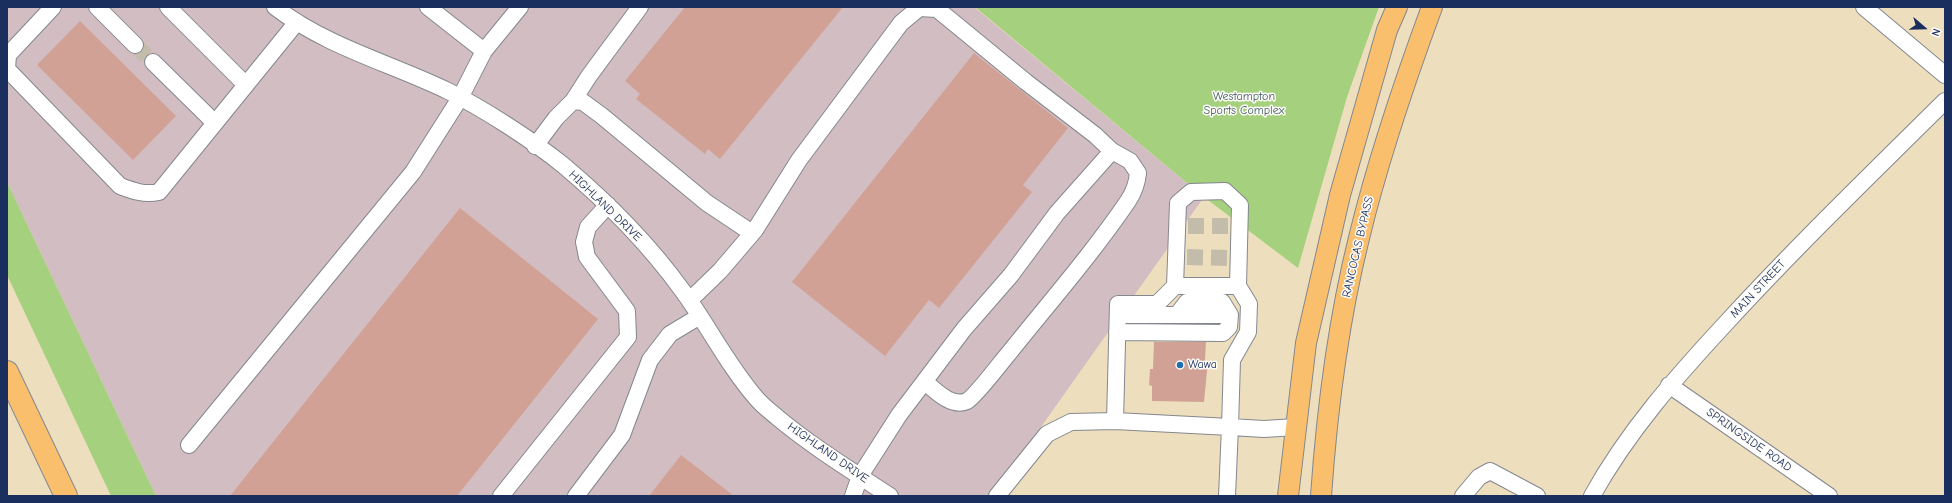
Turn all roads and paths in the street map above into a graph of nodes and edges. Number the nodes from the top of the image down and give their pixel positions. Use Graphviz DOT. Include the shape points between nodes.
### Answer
graph roads {
  1 [pos="53,7"];
  2 [pos="97,7"];
  3 [pos="168,7"];
  4 [pos="275,7"];
  5 [pos="428,7"];
  6 [pos="520,7"];
  7 [pos="640,7"];
  8 [pos="1397,7"];
  9 [pos="1432,7"];
  10 [pos="1864,7"];
  11 [pos="297,22"];
  12 [pos="135,45"];
  13 [pos="484,51"];
  14 [pos="153,62"];
  15 [pos="1945,75"];
  16 [pos="246,85"];
  17 [pos="460,98"];
  18 [pos="573,101"];
  19 [pos="1945,101"];
  20 [pos="215,123"];
  21 [pos="535,146"];
  22 [pos="1112,150"];
  23 [pos="608,205"];
  24 [pos="752,233"];
  25 [pos="1175,286"];
  26 [pos="1238,286"];
  27 [pos="690,300"];
  28 [pos="1118,315"];
  29 [pos="700,316"];
  30 [pos="1117,332"];
  31 [pos="7,372"];
  32 [pos="925,382"];
  33 [pos="1669,385"];
  34 [pos="1116,422"];
  35 [pos="1230,427"];
  36 [pos="1296,427"];
  37 [pos="190,445"];
  38 [pos="860,476"];
  39 [pos="66,496"];
  40 [pos="501,496"];
  41 [pos="576,496"];
  42 [pos="853,496"];
  43 [pos="890,496"];
  44 [pos="997,496"];
  45 [pos="1227,496"];
  46 [pos="1288,496"];
  47 [pos="1321,496"];
  48 [pos="1463,496"];
  49 [pos="1537,496"];
  50 [pos="1592,496"];
  51 [pos="1829,496"];
  1 -- 20 [label="street" via="8,55 8,69 120,186 148,194 159,192"];
  2 -- 12 [label="street"];
  3 -- 16 [label="street"];
  4 -- 11 [label="street, HIGHLAND DRIVE"];
  5 -- 13 [label="street"];
  6 -- 13 [label="street"];
  7 -- 18 [label="street"];
  8 -- 36 [label="main road" via="1387,30 1340,194 1306,344"];
  9 -- 47 [label="main road, RANCOCAS BYPASS" via="1401,92 1358,239 1339,337"];
  10 -- 15 [label="street"];
  11 -- 16 [label="street"];
  11 -- 17 [label="street, HIGHLAND DRIVE" via="323,38"];
  13 -- 17 [label="street"];
  14 -- 20 [label="street"];
  16 -- 20 [label="street"];
  17 -- 21 [label="street, HIGHLAND DRIVE"];
  17 -- 37 [label="street" via="413,172"];
  18 -- 21 [label="street" via="556,118"];
  18 -- 24 [label="street" via="583,102 602,116 707,203"];
  19 -- 33 [label="street, MAIN STREET" via="1797,247"];
  21 -- 23 [label="street, HIGHLAND DRIVE" via="560,163"];
  22 -- 24 [label="street" via="937,9 919,8 901,23 799,160"];
  22 -- 32 [label="street" via="1057,213"];
  22 -- 32 [label="street" via="1130,161 1138,173 1137,185 1128,201 996,370 968,401 960,403 950,401"];
  23 -- 27 [label="street, HIGHLAND DRIVE" via="654,254"];
  23 -- 40 [label="street" via="588,226 584,242 587,257 627,311 628,337"];
  24 -- 27 [label="street" via="720,271"];
  25 -- 26 [label="street"];
  25 -- 26 [label="street" via="1182,257 1182,226 1178,204 1191,192 1225,191 1240,205 1234,226 1233,258"];
  25 -- 28 [label="street" via="1157,304 1118,304"];
  26 -- 35 [label="street" via="1249,304 1248,332 1232,360"];
  27 -- 29 [label="street, HIGHLAND DRIVE"];
  28 -- 30 [label="street"];
  28 -- 30 [label="street" via="1177,315 1187,302 1222,302 1230,316 1229,327 1223,333"];
  29 -- 38 [label="street, HIGHLAND DRIVE" via="758,400 800,436"];
  29 -- 41 [label="street" via="670,334 650,360 622,435"];
  30 -- 34 [label="street"];
  31 -- 39 [label="highway"];
  32 -- 38 [label="street" via="899,415"];
  33 -- 50 [label="street, MAIN STREET" via="1637,425"];
  33 -- 51 [label="street, SPRINGSIDE ROAD"];
  34 -- 35 [label="street"];
  34 -- 44 [label="street" via="1071,422 1047,434"];
  35 -- 36 [label="street"];
  35 -- 45 [label="street"];
  36 -- 46 [label="main road"];
  38 -- 42 [label="street"];
  38 -- 43 [label="street, HIGHLAND DRIVE"];
  48 -- 49 [label="street" via="1478,477 1490,471"];
}
